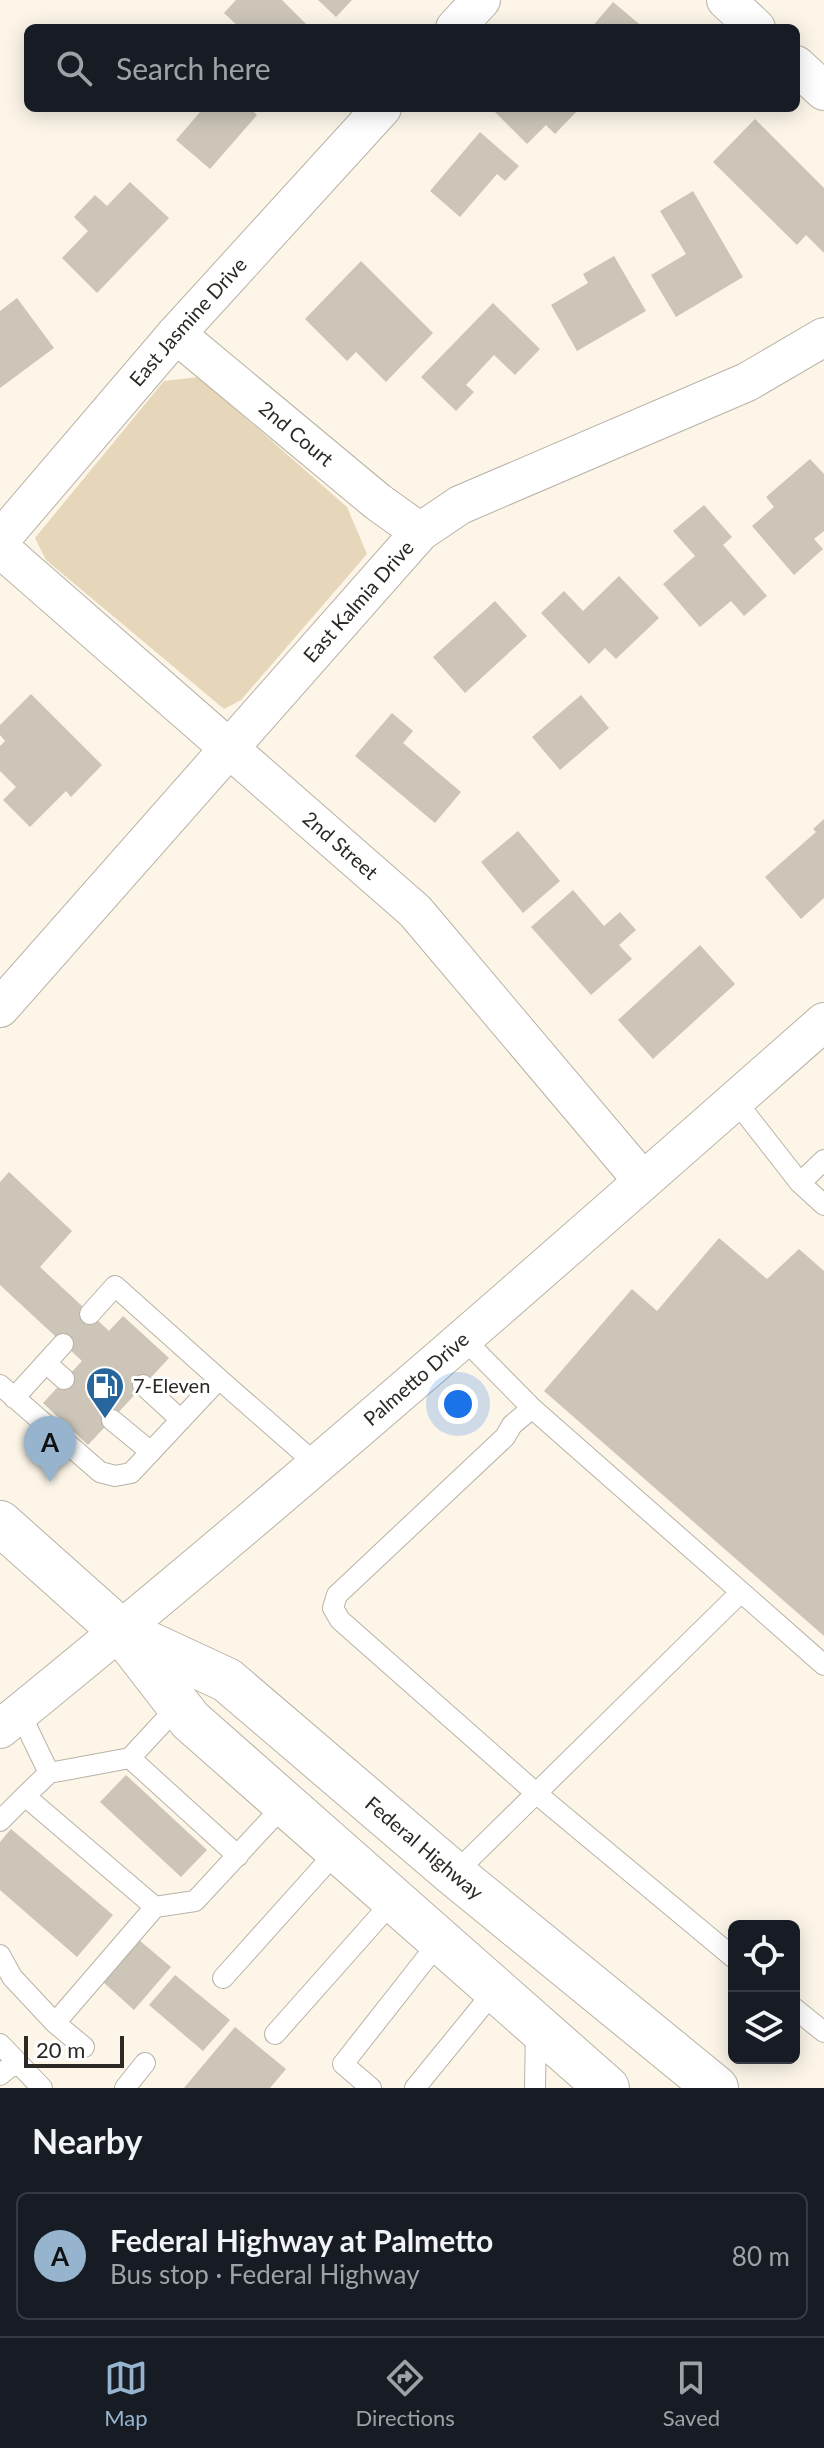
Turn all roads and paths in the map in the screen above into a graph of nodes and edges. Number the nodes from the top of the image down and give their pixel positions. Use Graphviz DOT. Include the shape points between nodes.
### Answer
graph roads {
  1 [pos="481,0"];
  2 [pos="726,0"];
  3 [pos="459,24"];
  4 [pos="752,24"];
  5 [pos="800,69"];
  6 [pos="824,91"];
  7 [pos="378,112"];
  8 [pos="176,334"];
  9 [pos="824,337"];
  10 [pos="420,532"];
  11 [pos="0,540"];
  12 [pos="0,548"];
  13 [pos="230,749"];
  14 [pos="0,1008"];
  15 [pos="824,1022"];
  16 [pos="735,1100"];
  17 [pos="824,1160"];
  18 [pos="643,1181"];
  19 [pos="800,1183"];
  20 [pos="824,1205"];
  21 [pos="90,1314"];
  22 [pos="463,1338"];
  23 [pos="63,1344"];
  24 [pos="46,1363"];
  25 [pos="64,1379"];
  26 [pos="219,1379"];
  27 [pos="143,1385"];
  28 [pos="7,1391"];
  29 [pos="532,1408"];
  30 [pos="112,1420"];
  31 [pos="181,1420"];
  32 [pos="151,1452"];
  33 [pos="316,1464"];
  34 [pos="0,1523"];
  35 [pos="741,1592"];
  36 [pos="121,1631"];
  37 [pos="824,1665"];
  38 [pos="179,1705"];
  39 [pos="10,1721"];
  40 [pos="130,1758"];
  41 [pos="49,1773"];
  42 [pos="537,1794"];
  43 [pos="25,1796"];
  44 [pos="285,1804"];
  45 [pos="0,1821"];
  46 [pos="337,1851"];
  47 [pos="238,1856"];
  48 [pos="454,1874"];
  49 [pos="393,1901"];
  50 [pos="155,1907"];
  51 [pos="439,1942"];
  52 [pos="728,1953"];
  53 [pos="0,1955"];
  54 [pos="223,1978"];
  55 [pos="495,1990"];
  56 [pos="800,2013"];
  57 [pos="55,2023"];
  58 [pos="536,2026"];
  59 [pos="824,2032"];
  60 [pos="275,2034"];
  61 [pos="0,2044"];
  62 [pos="84,2047"];
  63 [pos="145,2063"];
  64 [pos="8,2069"];
  65 [pos="42,2088"];
  66 [pos="125,2088"];
  67 [pos="371,2088"];
  68 [pos="415,2088"];
  69 [pos="535,2088"];
  70 [pos="607,2088"];
  71 [pos="716,2088"];
  1 -- 3 [label="street"];
  2 -- 4 [label="street"];
  5 -- 6 [label="street"];
  7 -- 8 [label="street, East Jasmine Drive"];
  8 -- 10 [label="street, 2nd Court"];
  8 -- 11 [label="street, East Jasmine Drive"];
  9 -- 10 [label="street, East Kalmia Drive" via="747,382 460,505"];
  10 -- 13 [label="street, East Kalmia Drive"];
  12 -- 13 [label="street, 2nd Street"];
  13 -- 14 [label="street, East Kalmia Drive"];
  13 -- 18 [label="street, 2nd Street" via="415,911"];
  15 -- 16 [label="street, Palmetto Drive"];
  16 -- 18 [label="street, Palmetto Drive"];
  16 -- 19 [label="lane"];
  17 -- 19 [label="lane"];
  18 -- 22 [label="street, Palmetto Drive"];
  19 -- 20 [label="lane"];
  21 -- 26 [label="lane" via="115,1286"];
  22 -- 29 [label="lane"];
  22 -- 33 [label="street, Palmetto Drive"];
  23 -- 24 [label="lane"];
  24 -- 25 [label="lane"];
  24 -- 28 [label="lane"];
  26 -- 31 [label="lane"];
  26 -- 33 [label="lane"];
  27 -- 31 [label="lane"];
  28 -- 32 [label="lane" via="100,1472 131,1473"];
  29 -- 35 [label="lane"];
  29 -- 42 [label="lane" via="337,1595 333,1608 340,1620"];
  30 -- 32 [label="lane"];
  31 -- 32 [label="lane"];
  33 -- 36 [label="street, Palmetto Drive"];
  34 -- 36 [label="main road, Federal Highway"];
  35 -- 37 [label="lane"];
  35 -- 42 [label="lane"];
  36 -- 38 [label="main road, Federal Highway"];
  36 -- 39 [label="street, Palmetto Drive"];
  36 -- 48 [label="main road, Federal Highway" via="227,1680"];
  38 -- 40 [label="lane"];
  38 -- 44 [label="main road, Federal Highway"];
  39 -- 41 [label="lane"];
  40 -- 41 [label="lane"];
  40 -- 47 [label="lane"];
  41 -- 43 [label="lane"];
  42 -- 48 [label="lane"];
  42 -- 52 [label="lane"];
  43 -- 45 [label="lane"];
  43 -- 50 [label="lane"];
  44 -- 46 [label="main road, Federal Highway"];
  44 -- 47 [label="lane"];
  46 -- 49 [label="main road, Federal Highway"];
  46 -- 54 [label="lane"];
  47 -- 50 [label="lane" via="195,1901"];
  48 -- 71 [label="main road, Federal Highway"];
  49 -- 51 [label="main road, Federal Highway"];
  49 -- 60 [label="lane"];
  50 -- 57 [label="lane"];
  51 -- 55 [label="main road, Federal Highway"];
  51 -- 67 [label="lane" via="343,2064"];
  53 -- 57 [label="lane" via="12,1977"];
  55 -- 58 [label="main road, Federal Highway"];
  55 -- 68 [label="lane"];
  56 -- 59 [label="lane"];
  57 -- 62 [label="lane"];
  58 -- 69 [label="lane"];
  58 -- 70 [label="main road, Federal Highway"];
  61 -- 64 [label="lane"];
  63 -- 66 [label="lane"];
  64 -- 65 [label="lane"];
}
